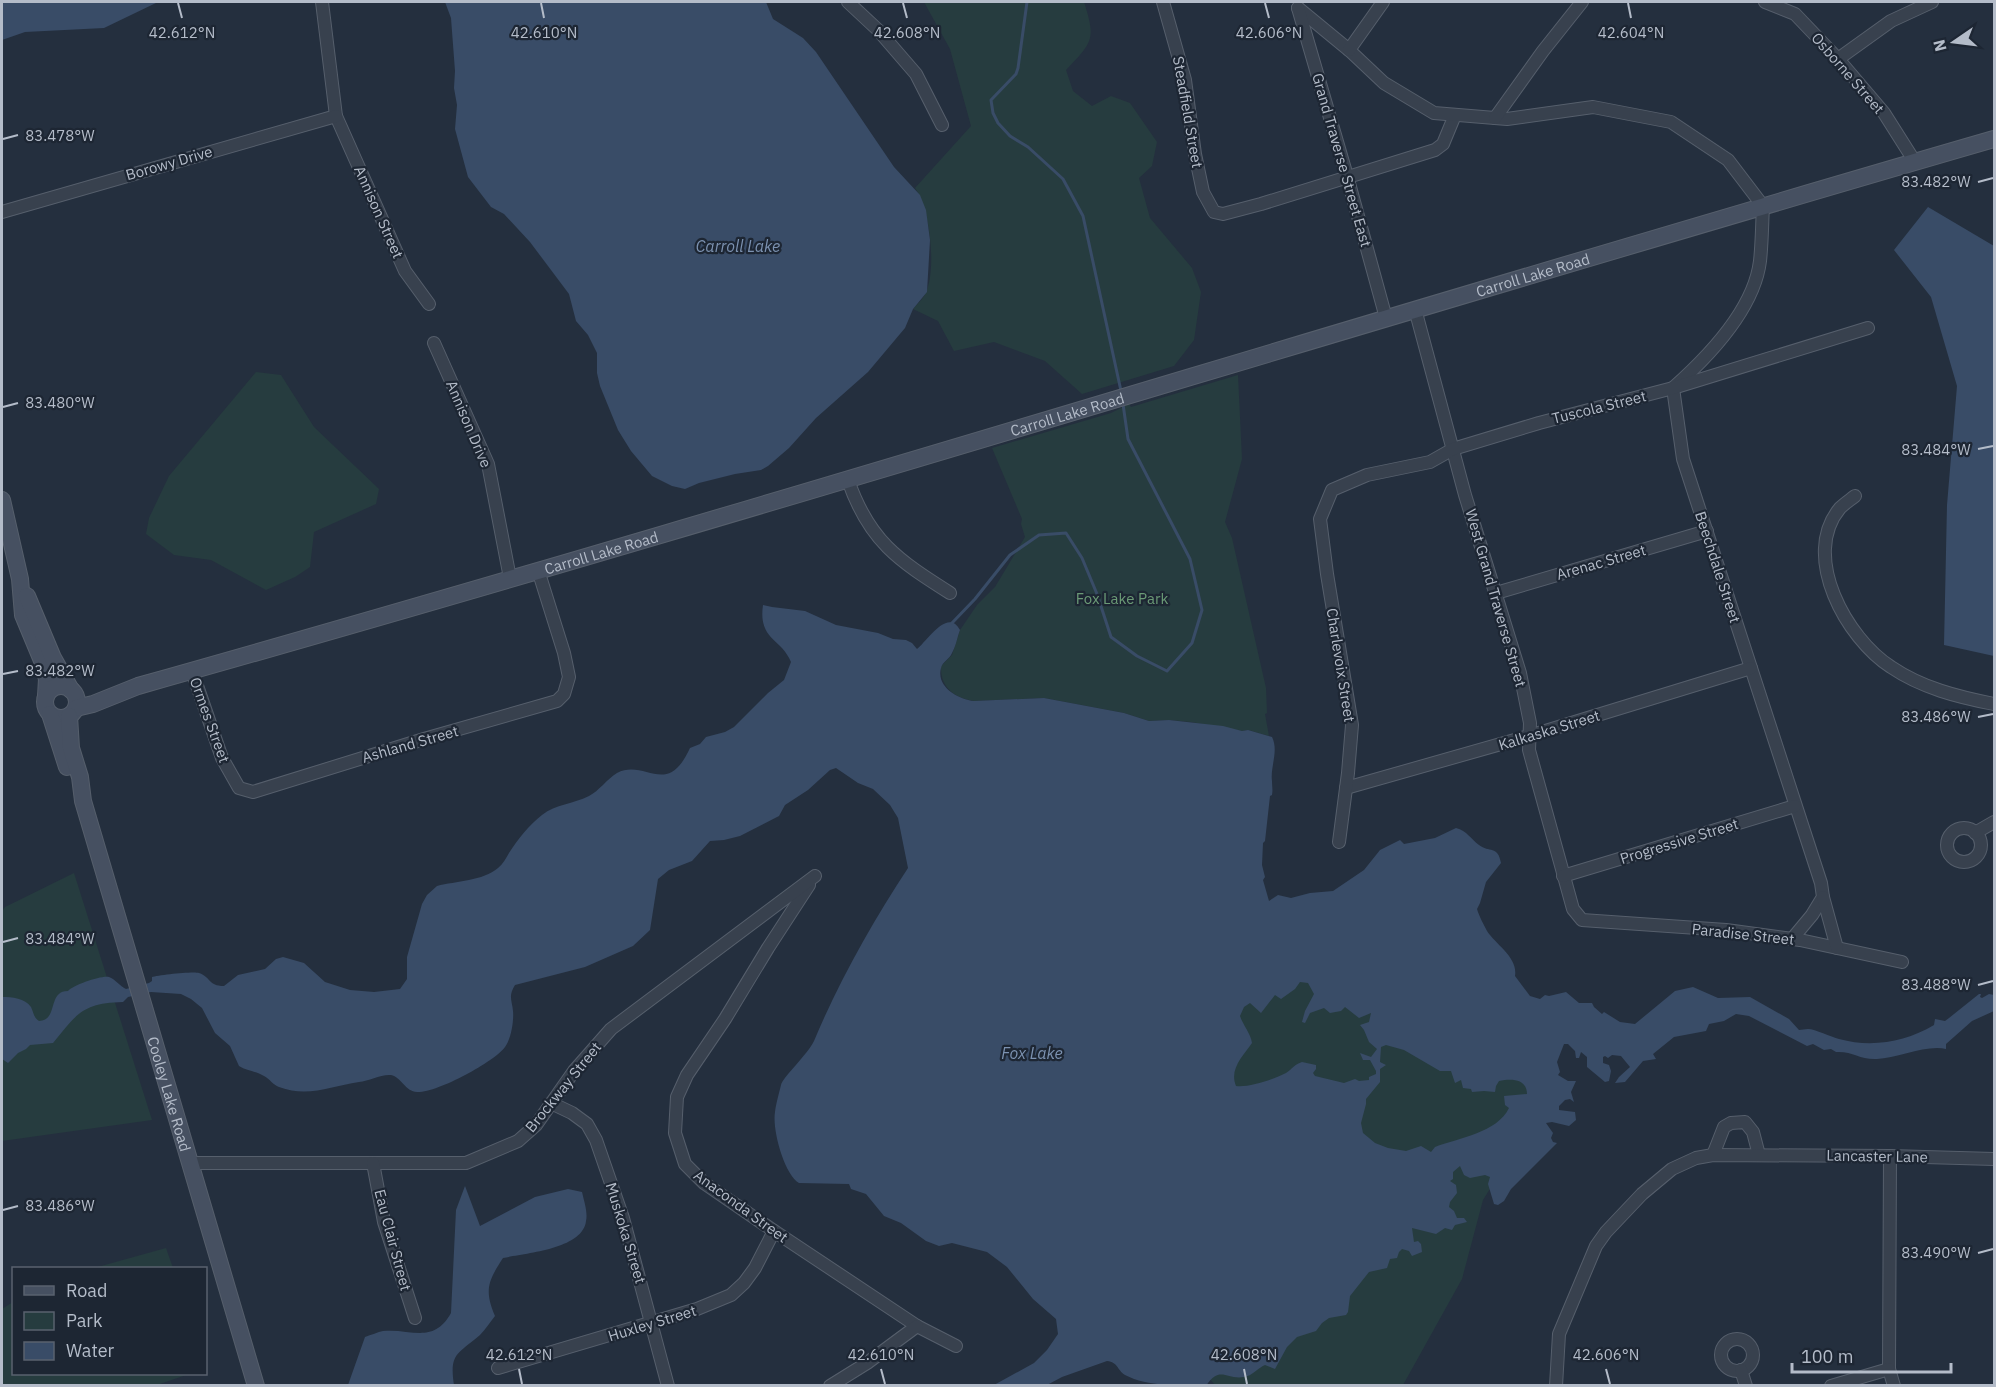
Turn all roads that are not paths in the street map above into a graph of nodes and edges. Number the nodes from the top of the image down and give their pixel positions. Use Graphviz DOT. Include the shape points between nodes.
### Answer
graph roads {
  1 [pos="322,2"];
  2 [pos="848,2"];
  3 [pos="1163,2"];
  4 [pos="1383,2"];
  5 [pos="1582,2"];
  6 [pos="1765,2"];
  7 [pos="1932,2"];
  8 [pos="1297,5"];
  9 [pos="1349,50"];
  10 [pos="1838,59"];
  11 [pos="1455,115"];
  12 [pos="336,116"];
  13 [pos="1495,118"];
  14 [pos="942,125"];
  15 [pos="1995,139"];
  16 [pos="1915,162"];
  17 [pos="1347,176"];
  18 [pos="1763,206"];
  19 [pos="2,212"];
  20 [pos="429,304"];
  21 [pos="1415,309"];
  22 [pos="1386,318"];
  23 [pos="1868,328"];
  24 [pos="434,343"];
  25 [pos="1673,388"];
  26 [pos="1454,449"];
  27 [pos="848,480"];
  28 [pos="1332,490"];
  29 [pos="1855,496"];
  30 [pos="2,500"];
  31 [pos="1707,531"];
  32 [pos="538,570"];
  33 [pos="510,578"];
  34 [pos="20,579"];
  35 [pos="950,593"];
  36 [pos="1496,593"];
  37 [pos="1751,668"];
  38 [pos="192,671"];
  39 [pos="46,696"];
  40 [pos="72,702"];
  41 [pos="1995,704"];
  42 [pos="50,714"];
  43 [pos="1529,736"];
  44 [pos="1346,788"];
  45 [pos="253,792"];
  46 [pos="83,801"];
  47 [pos="1795,806"];
  48 [pos="1995,822"];
  49 [pos="1975,832"];
  50 [pos="1339,842"];
  51 [pos="815,876"];
  52 [pos="1563,876"];
  53 [pos="1823,897"];
  54 [pos="1582,920"];
  55 [pos="1792,939"];
  56 [pos="1838,948"];
  57 [pos="1902,963"];
  58 [pos="551,1103"];
  59 [pos="1713,1155"];
  60 [pos="1759,1155"];
  61 [pos="1890,1155"];
  62 [pos="1995,1159"];
  63 [pos="191,1163"];
  64 [pos="373,1163"];
  65 [pos="774,1231"];
  66 [pos="415,1318"];
  67 [pos="652,1324"];
  68 [pos="917,1326"];
  69 [pos="956,1346"];
  70 [pos="498,1368"];
  71 [pos="1889,1369"];
  72 [pos="1741,1370"];
  73 [pos="256,1386"];
  74 [pos="668,1386"];
  75 [pos="830,1386"];
  76 [pos="1556,1386"];
  77 [pos="1746,1386"];
  78 [pos="1831,1386"];
  79 [pos="1894,1386"];
  1 -- 12 [label="street"];
  2 -- 14 [label="street" via="916,74"];
  3 -- 17 [label="street, Steadfield Street" via="1185,80 1203,192 1215,212 1223,214 1261,204"];
  4 -- 9 [label="street"];
  5 -- 13 [label="street"];
  6 -- 10 [label="street, Osborne Street" via="1795,14"];
  7 -- 10 [label="street" via="1891,21"];
  8 -- 9 [label="street"];
  8 -- 17 [label="street, Grand Traverse Street East"];
  9 -- 11 [label="street" via="1384,83 1434,112"];
  10 -- 16 [label="street, Osborne Street" via="1884,113"];
  11 -- 13 [label="street"];
  11 -- 17 [label="street" via="1443,144 1435,150"];
  12 -- 19 [label="street, Borowy Drive"];
  12 -- 20 [label="street, Annison Street" via="405,271"];
  13 -- 18 [label="street" via="1593,107 1671,122 1728,160"];
  15 -- 16 [label="street, Carroll Lake Road"];
  16 -- 18 [label="street, Carroll Lake Road"];
  17 -- 22 [label="street, Grand Traverse Street East"];
  18 -- 21 [label="street, Carroll Lake Road"];
  18 -- 25 [label="street" via="1760,263 1754,285 1739,315 1697,367"];
  21 -- 22 [label="street, Carroll Lake Road"];
  21 -- 26 [label="street, West Grand Traverse Street"];
  22 -- 27 [label="street, Carroll Lake Road"];
  23 -- 25 [label="street, Tuscola Street"];
  24 -- 33 [label="street, Annison Drive" via="488,464"];
  25 -- 26 [label="street, Tuscola Street"];
  25 -- 31 [label="street, Beechdale Street" via="1683,459"];
  26 -- 28 [label="street, Tuscola Street" via="1430,462 1367,475"];
  26 -- 36 [label="street, West Grand Traverse Street"];
  27 -- 32 [label="street, Carroll Lake Road"];
  27 -- 35 [label="street" via="861,514 890,552"];
  28 -- 44 [label="street, Charlevoix Street" via="1320,519 1352,724"];
  29 -- 41 [label="street" via="1840,508 1825,544 1830,585 1841,611 1870,653 1911,679 1934,690"];
  30 -- 34 [label="street, Cooley Lake Road"];
  31 -- 36 [label="street, Arenac Street"];
  31 -- 37 [label="street, Beechdale Street"];
  32 -- 33 [label="street, Carroll Lake Road"];
  32 -- 45 [label="street, Ashland Street" via="568,677 564,694 557,701"];
  33 -- 38 [label="street, Carroll Lake Road"];
  34 -- 39 [label="street, Cooley Lake Road" via="23,615 43,663"];
  34 -- 40 [label="street, Cooley Lake Road"];
  36 -- 43 [label="street, West Grand Traverse Street" via="1520,673"];
  37 -- 43 [label="street, Kalkaska Street"];
  37 -- 47 [label="street, Beechdale Street"];
  38 -- 40 [label="street, Carroll Lake Road"];
  38 -- 45 [label="street, Ormes Street" via="222,758 239,788"];
  39 -- 40 [label="street" via="57,687 66,687"];
  39 -- 42 [label="street, Cooley Lake Road"];
  40 -- 42 [label="street" via="60,718"];
  40 -- 46 [label="street, Cooley Lake Road" via="71,748"];
  42 -- 46 [label="street, Cooley Lake Road"];
  43 -- 44 [label="street, Kalkaska Street"];
  43 -- 52 [label="street, West Grand Traverse Street" via="1528,750"];
  44 -- 50 [label="street, Charlevoix Street"];
  46 -- 63 [label="street, Cooley Lake Road"];
  47 -- 52 [label="street, Progressive Street"];
  47 -- 53 [label="street, Beechdale Street"];
  48 -- 49 [label="street"];
  51 -- 58 [label="street, Brockway Street" via="611,1029"];
  51 -- 65 [label="street, Anaconda Street" via="687,1075 677,1097 675,1132 685,1164 705,1183"];
  52 -- 54 [label="street, West Grand Traverse Street" via="1573,909"];
  53 -- 55 [label="street"];
  53 -- 56 [label="street, Beechdale Street"];
  54 -- 55 [label="street, Paradise Street" via="1726,930"];
  55 -- 56 [label="street, Paradise Street"];
  56 -- 57 [label="street, Paradise Street"];
  58 -- 64 [label="street, Brockway Street" via="536,1125 518,1141 466,1163"];
  58 -- 67 [label="street, Muskoka Street" via="587,1124 596,1140 623,1218"];
  59 -- 60 [label="street, Lancaster Lane"];
  59 -- 60 [label="street" via="1724,1127 1745,1122 1753,1132"];
  59 -- 76 [label="street, Lancaster Lane" via="1672,1169 1642,1194 1596,1246 1559,1334"];
  60 -- 61 [label="street, Lancaster Lane"];
  61 -- 62 [label="street, Lancaster Lane"];
  61 -- 71 [label="street"];
  63 -- 64 [label="street, Brockway Street"];
  63 -- 73 [label="street, Cooley Lake Road"];
  64 -- 66 [label="street, Eau Clair Street" via="384,1222"];
  65 -- 67 [label="street, Huxley Street" via="755,1268 731,1295"];
  65 -- 68 [label="street, Anaconda Street"];
  67 -- 70 [label="street, Huxley Street"];
  67 -- 74 [label="street, Muskoka Street"];
  68 -- 69 [label="street, Anaconda Street"];
  68 -- 75 [label="street"];
  71 -- 78 [label="street"];
  71 -- 79 [label="street"];
  72 -- 77 [label="street"];
}
